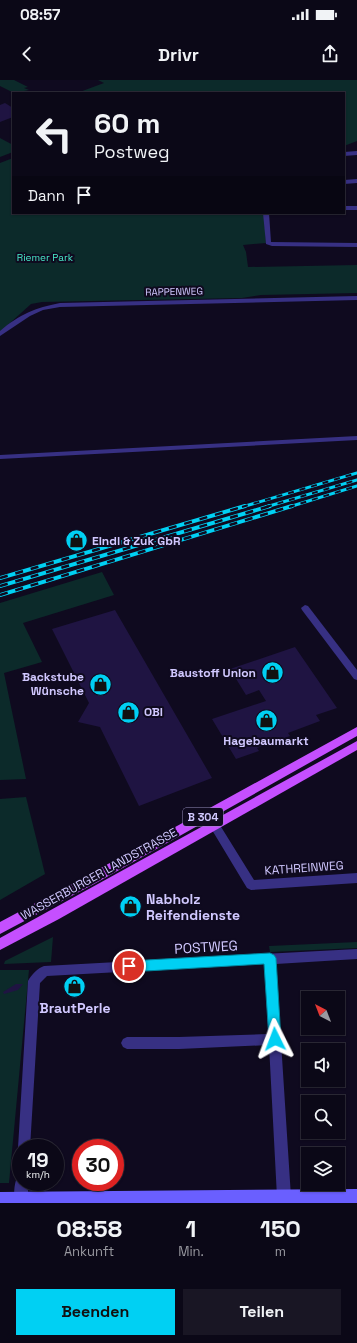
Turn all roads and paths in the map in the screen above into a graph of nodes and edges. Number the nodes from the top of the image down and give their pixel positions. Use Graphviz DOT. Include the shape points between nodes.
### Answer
graph roads {
  1 [pos="357,153"];
  2 [pos="345,154"];
  3 [pos="357,181"];
  4 [pos="345,182"];
  5 [pos="345,208"];
  6 [pos="357,208"];
  7 [pos="266,214"];
  8 [pos="357,245"];
  9 [pos="357,298"];
  10 [pos="0,334"];
  11 [pos="357,438"];
  12 [pos="0,457"];
  13 [pos="305,608"];
  14 [pos="357,677"];
  15 [pos="357,731"];
  16 [pos="357,745"];
  17 [pos="214,825"];
  18 [pos="357,878"];
  19 [pos="0,928"];
  20 [pos="0,944"];
  21 [pos="357,954"];
  22 [pos="270,958"];
  23 [pos="275,1039"];
  24 [pos="127,1043"];
  25 [pos="25,1139"];
  26 [pos="21,1191"];
  27 [pos="284,1196"];
  28 [pos="357,1196"];
  29 [pos="0,1199"];
  30 [pos="21,1199"];
  1 -- 2 [label="street"];
  3 -- 4 [label="street"];
  5 -- 6 [label="street"];
  7 -- 8 [label="street" via="268,243"];
  9 -- 10 [label="street, RAPPENWEG" via="60,305 32,310"];
  11 -- 12 [label="street"];
  13 -- 14 [label="street"];
  15 -- 19 [label="main road, WASSERBURGER LANDSTRASSE / B 304"];
  16 -- 17 [label="main road, WASSERBURGER LANDSTRASSE / B 304"];
  17 -- 18 [label="street, KATHREINWEG" via="251,885"];
  17 -- 20 [label="main road, WASSERBURGER LANDSTRASSE / B 304"];
  21 -- 22 [label="street, POSTWEG"];
  22 -- 23 [label="street"];
  22 -- 25 [label="street, POSTWEG" via="44,971 34,981"];
  23 -- 24 [label="street"];
  23 -- 27 [label="street"];
  26 -- 30 [label="street"];
  27 -- 28 [label="street"];
  27 -- 30 [label="street"];
  29 -- 30 [label="street"];
}
